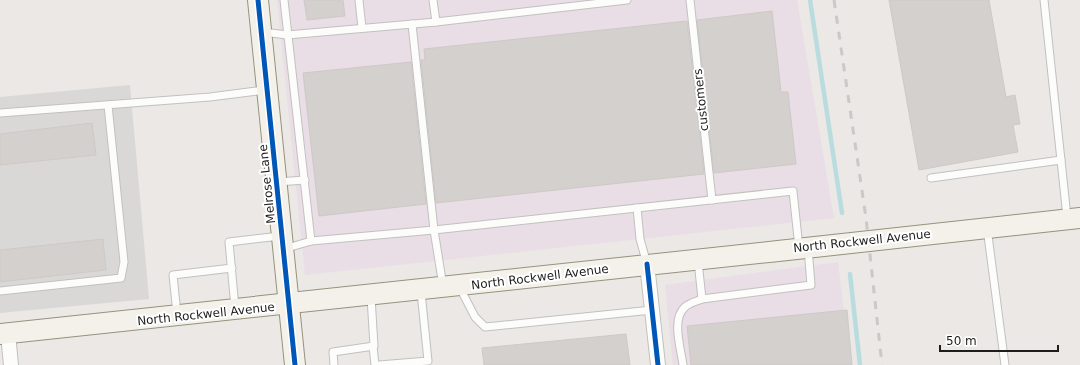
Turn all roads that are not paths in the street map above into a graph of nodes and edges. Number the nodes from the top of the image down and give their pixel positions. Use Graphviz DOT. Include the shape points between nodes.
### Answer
graph roads {
  1 [pos="258,0"];
  2 [pos="284,0"];
  3 [pos="359,0"];
  4 [pos="433,0"];
  5 [pos="627,0"];
  6 [pos="690,0"];
  7 [pos="1044,0"];
  8 [pos="436,22"];
  9 [pos="412,24"];
  10 [pos="362,28"];
  11 [pos="261,31"];
  12 [pos="287,35"];
  13 [pos="267,90"];
  14 [pos="108,105"];
  15 [pos="0,113"];
  16 [pos="1061,160"];
  17 [pos="931,178"];
  18 [pos="305,180"];
  19 [pos="277,182"];
  20 [pos="712,200"];
  21 [pos="637,208"];
  22 [pos="1074,219"];
  23 [pos="987,228"];
  24 [pos="434,230"];
  25 [pos="311,241"];
  26 [pos="284,242"];
  27 [pos="803,248"];
  28 [pos="698,259"];
  29 [pos="647,264"];
  30 [pos="232,268"];
  31 [pos="451,287"];
  32 [pos="421,290"];
  33 [pos="0,291"];
  34 [pos="371,296"];
  35 [pos="702,299"];
  36 [pos="290,305"];
  37 [pos="652,310"];
  38 [pos="235,311"];
  39 [pos="177,317"];
  40 [pos="4,334"];
  41 [pos="373,346"];
  42 [pos="11,365"];
  43 [pos="296,365"];
  44 [pos="334,365"];
  45 [pos="376,365"];
  46 [pos="379,365"];
  47 [pos="658,365"];
  48 [pos="682,365"];
  49 [pos="1005,365"];
  1 -- 11 [label="main road, Melrose Lane"];
  2 -- 12 [label="lane"];
  3 -- 10 [label="lane"];
  4 -- 8 [label="lane"];
  5 -- 8 [label="lane"];
  6 -- 20 [label="lane, customers"];
  7 -- 16 [label="lane"];
  8 -- 9 [label="lane"];
  9 -- 10 [label="lane"];
  9 -- 24 [label="lane"];
  10 -- 12 [label="lane"];
  11 -- 12 [label="lane"];
  11 -- 13 [label="main road, Melrose Lane"];
  12 -- 18 [label="lane"];
  13 -- 14 [label="lane"];
  13 -- 19 [label="main road, Melrose Lane"];
  14 -- 15 [label="lane"];
  14 -- 33 [label="lane" via="124,262 121,278"];
  16 -- 17 [label="lane"];
  16 -- 22 [label="lane"];
  18 -- 19 [label="lane"];
  18 -- 25 [label="lane"];
  19 -- 26 [label="main road, Melrose Lane"];
  20 -- 21 [label="lane"];
  20 -- 27 [label="lane" via="793,191"];
  21 -- 24 [label="lane"];
  21 -- 29 [label="lane" via="640,239"];
  22 -- 23 [label="main road, North Rockwell Avenue"];
  23 -- 27 [label="main road, North Rockwell Avenue"];
  23 -- 49 [label="lane"];
  24 -- 25 [label="lane"];
  24 -- 31 [label="lane"];
  25 -- 26 [label="lane"];
  26 -- 30 [label="lane" via="229,242"];
  26 -- 36 [label="main road, Melrose Lane"];
  27 -- 28 [label="main road, North Rockwell Avenue"];
  27 -- 35 [label="lane" via="811,285"];
  28 -- 29 [label="main road, North Rockwell Avenue"];
  28 -- 35 [label="lane"];
  29 -- 31 [label="main road, North Rockwell Avenue"];
  29 -- 37 [label="street"];
  30 -- 38 [label="lane"];
  30 -- 39 [label="lane" via="173,275"];
  31 -- 32 [label="main road, North Rockwell Avenue"];
  31 -- 37 [label="lane" via="485,327"];
  32 -- 34 [label="main road, North Rockwell Avenue"];
  32 -- 46 [label="lane" via="428,361"];
  34 -- 36 [label="main road, North Rockwell Avenue"];
  34 -- 41 [label="lane"];
  35 -- 48 [label="lane" via="685,306 679,314"];
  36 -- 38 [label="main road, North Rockwell Avenue"];
  36 -- 43 [label="main road, Melrose Lane"];
  37 -- 47 [label="street"];
  38 -- 39 [label="main road, North Rockwell Avenue"];
  39 -- 40 [label="main road, North Rockwell Avenue"];
  40 -- 42 [label="street"];
  41 -- 44 [label="lane" via="333,352"];
  41 -- 45 [label="lane"];
}
